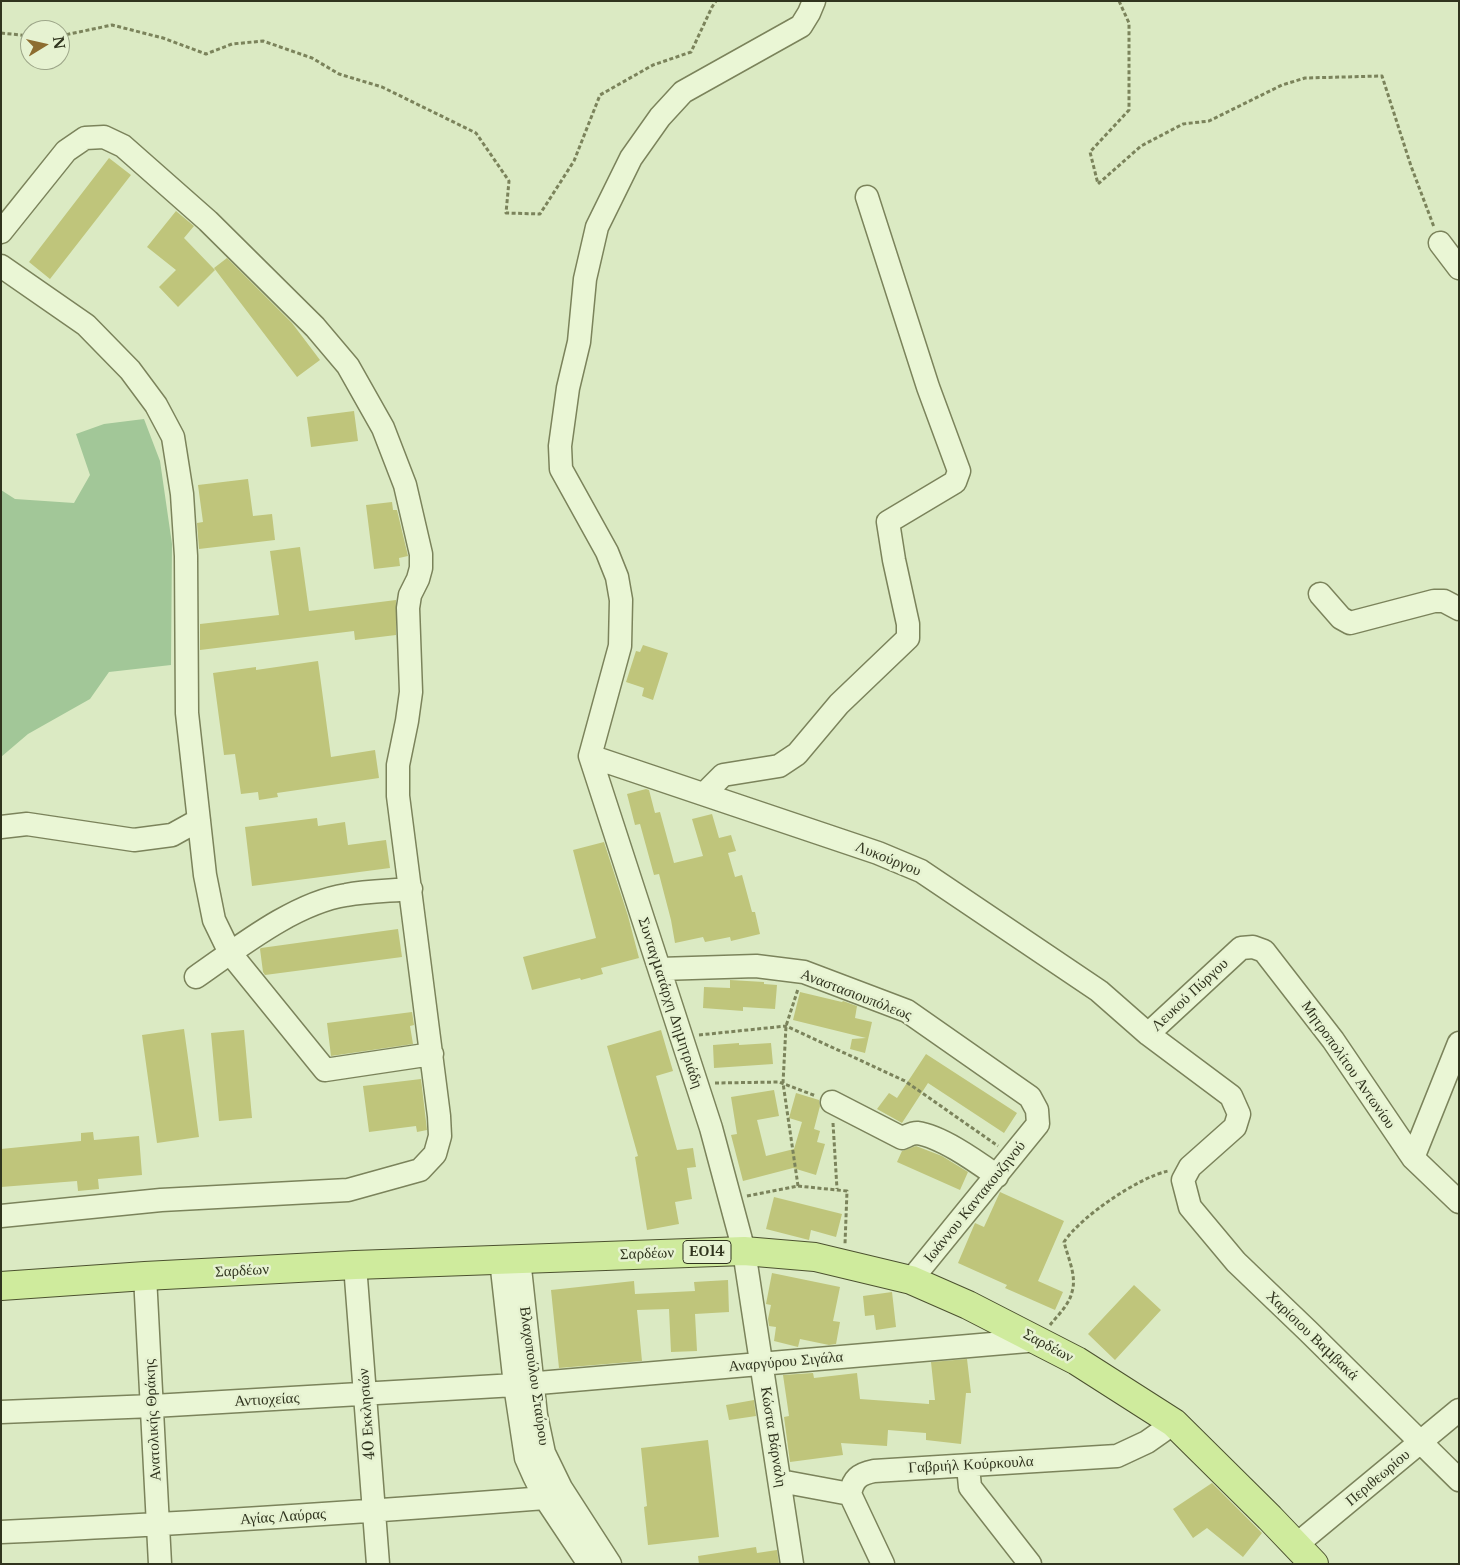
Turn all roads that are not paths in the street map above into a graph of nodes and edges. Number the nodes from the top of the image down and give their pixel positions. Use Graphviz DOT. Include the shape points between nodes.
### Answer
graph roads {
  1 [pos="814,1"];
  2 [pos="867,197"];
  3 [pos="1,232"];
  4 [pos="1440,243"];
  5 [pos="1,266"];
  6 [pos="1459,268"];
  7 [pos="1320,594"];
  8 [pos="1459,610"];
  9 [pos="590,756"];
  10 [pos="704,794"];
  11 [pos="199,820"];
  12 [pos="1,827"];
  13 [pos="411,889"];
  14 [pos="230,953"];
  15 [pos="1232,955"];
  16 [pos="660,969"];
  17 [pos="196,977"];
  18 [pos="1148,1034"];
  19 [pos="1459,1043"];
  20 [pos="432,1054"];
  21 [pos="832,1102"];
  22 [pos="1038,1124"];
  23 [pos="1413,1158"];
  24 [pos="1187,1173"];
  25 [pos="997,1176"];
  26 [pos="1459,1202"];
  27 [pos="1,1216"];
  28 [pos="744,1251"];
  29 [pos="510,1260"];
  30 [pos="355,1265"];
  31 [pos="145,1276"];
  32 [pos="911,1280"];
  33 [pos="1,1286"];
  34 [pos="1039,1340"];
  35 [pos="761,1364"];
  36 [pos="524,1384"];
  37 [pos="365,1394"];
  38 [pos="153,1406"];
  39 [pos="1459,1410"];
  40 [pos="1,1412"];
  41 [pos="1174,1423"];
  42 [pos="1420,1443"];
  43 [pos="968,1466"];
  44 [pos="1459,1480"];
  45 [pos="780,1481"];
  46 [pos="553,1493"];
  47 [pos="850,1494"];
  48 [pos="374,1512"];
  49 [pos="158,1525"];
  50 [pos="1,1532"];
  51 [pos="1305,1554"];
  52 [pos="160,1564"];
  53 [pos="378,1564"];
  54 [pos="589,1564"];
  55 [pos="610,1564"];
  56 [pos="792,1564"];
  57 [pos="883,1564"];
  58 [pos="1030,1564"];
  1 -- 9 [label="street" via="801,26 678,98 631,158 597,227 585,279 560,446 561,469 607,552 617,577 621,600 620,646"];
  2 -- 10 [label="street" via="928,387 959,471 955,482 888,522 908,638 839,704 797,754 779,766 723,775"];
  3 -- 13 [label="street" via="66,151 85,138 104,137 123,146 208,221 315,327 348,366 383,428 405,485 422,554 421,568 408,608 411,692 398,765 398,796"];
  4 -- 6 [label="street"];
  5 -- 11 [label="street" via="86,325 130,370 156,405 173,437 182,494 186,556 187,713"];
  7 -- 8 [label="street" via="1341,618 1350,623 1434,601 1444,601"];
  9 -- 10 [label="street, Λυκούργου"];
  9 -- 16 [label="street, Συνταγματάρχη Δημητριάδη"];
  10 -- 18 [label="street, Λυκούργου" via="878,852 922,871 1099,991"];
  11 -- 12 [label="street" via="172,835 134,840 27,824"];
  11 -- 14 [label="street" via="214,920"];
  13 -- 14 [label="street" via="345,895 311,906"];
  13 -- 20 [label="street"];
  14 -- 17 [label="street"];
  14 -- 20 [label="street" via="325,1070"];
  15 -- 18 [label="street, Λευκού Πύργου"];
  15 -- 23 [label="street, Μητροπολίτου Αντωνίου" via="1241,948 1253,947 1272,959 1333,1040"];
  16 -- 22 [label="street, Αναστασιουπόλεως" via="756,966 804,972 908,1012 1030,1097 1038,1110"];
  16 -- 28 [label="street, Συνταγματάρχη Δημητριάδη" via="731,1198"];
  18 -- 24 [label="street, Λυκούργου" via="1231,1096 1239,1114 1235,1127"];
  19 -- 23 [label="street"];
  20 -- 27 [label="street" via="440,1136 435,1154 420,1170 348,1190 161,1200"];
  21 -- 25 [label="street" via="902,1138 915,1133 933,1138 972,1158"];
  22 -- 25 [label="street, Ιωάννου Καντακουζηνού"];
  23 -- 26 [label="street, Μητροπολίτου Αντωνίου"];
  24 -- 42 [label="street, Χαρίσιου Βαμβακά" via="1190,1207 1236,1262"];
  25 -- 32 [label="street, Ιωάννου Καντακουζηνού"];
  28 -- 29 [label="main road, Σαρδέων / ΕΟ14"];
  28 -- 32 [label="main road, Σαρδέων / ΕΟ14" via="798,1255"];
  28 -- 35 [label="street, Κώστα Βάρναλη"];
  29 -- 30 [label="main road, Σαρδέων / ΕΟ14"];
  29 -- 36 [label="street, Βλαχοπούλου Σταύρου"];
  30 -- 31 [label="main road, Σαρδέων / ΕΟ14"];
  30 -- 37 [label="street, 40 Εκκλησιών"];
  31 -- 33 [label="main road, Σαρδέων / ΕΟ14"];
  31 -- 38 [label="street, Ανατολικής Θράκης"];
  32 -- 34 [label="main road, Σαρδέων / ΕΟ14"];
  34 -- 35 [label="street, Αναργύρου Σιγάλα"];
  34 -- 41 [label="main road, Σαρδέων / ΕΟ14"];
  35 -- 36 [label="street, Αναργύρου Σιγάλα"];
  35 -- 45 [label="street, Κώστα Βάρναλη"];
  36 -- 37 [label="street, Αντιοχείας"];
  36 -- 46 [label="street, Βλαχοπούλου Σταύρου" via="526,1458 534,1476"];
  37 -- 38 [label="street, Αντιοχείας"];
  37 -- 48 [label="street, 40 Εκκλησιών"];
  38 -- 40 [label="street, Αντιοχείας"];
  38 -- 49 [label="street, Ανατολικής Θράκης"];
  39 -- 42 [label="street, Περιθεωρίου"];
  41 -- 43 [label="street, Γαβριήλ Κούρκουλα" via="1147,1442 1117,1456"];
  41 -- 51 [label="main road, Σαρδέων / ΕΟ14"];
  42 -- 44 [label="street, Χαρίσιου Βαμβακά"];
  42 -- 51 [label="street, Περιθεωρίου"];
  43 -- 47 [label="street, Γαβριήλ Κούρκουλα" via="863,1473 855,1478"];
  43 -- 58 [label="street" via="970,1487"];
  45 -- 47 [label="street"];
  45 -- 56 [label="street, Κώστα Βάρναλη"];
  46 -- 48 [label="street, Αγίας Λαύρας"];
  46 -- 54 [label="street, Βλαχοπούλου Σταύρου"];
  46 -- 55 [label="street, Βλαχοπούλου Σταύρου"];
  47 -- 57 [label="street"];
  48 -- 49 [label="street, Αγίας Λαύρας"];
  48 -- 53 [label="street, 40 Εκκλησιών"];
  49 -- 50 [label="street, Αγίας Λαύρας"];
  49 -- 52 [label="street, Ανατολικής Θράκης"];
}
